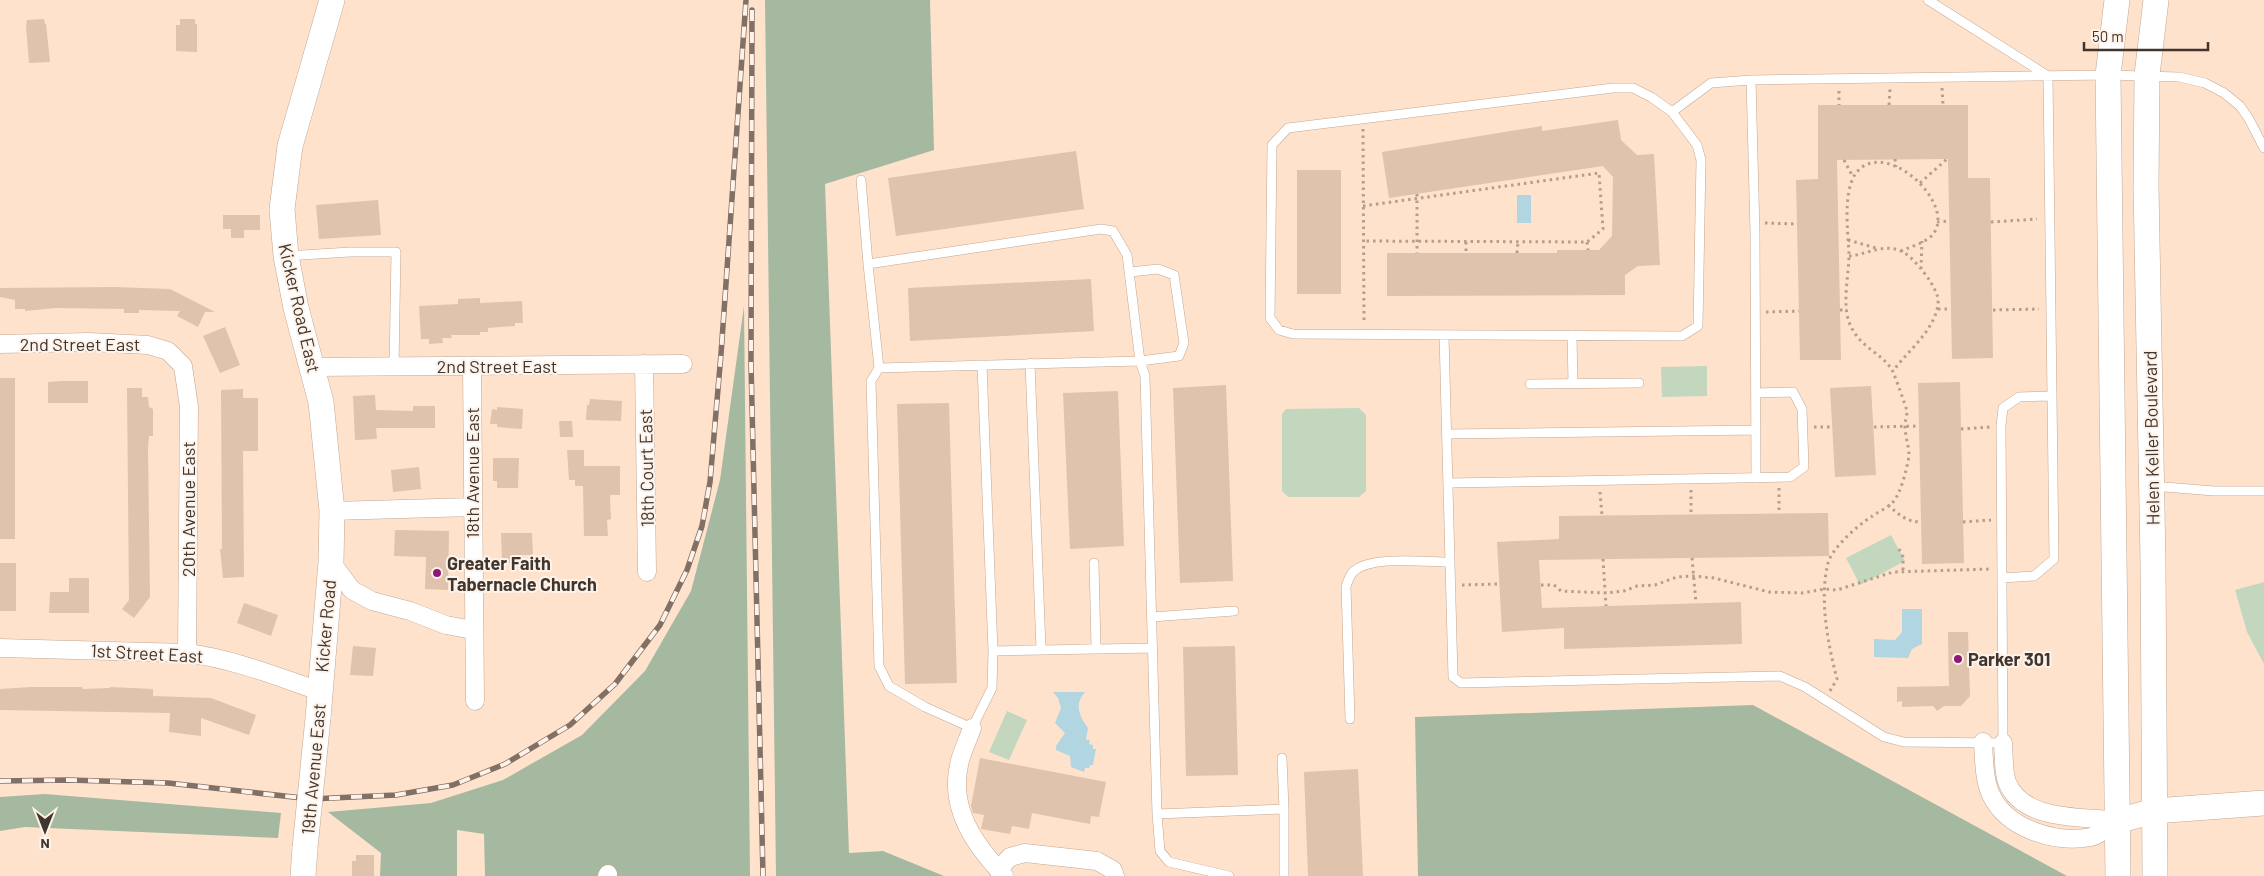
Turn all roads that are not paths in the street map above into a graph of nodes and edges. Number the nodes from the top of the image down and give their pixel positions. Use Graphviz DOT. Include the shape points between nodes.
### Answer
graph roads {
  1 [pos="332,0"];
  2 [pos="1928,0"];
  3 [pos="2117,0"];
  4 [pos="2156,0"];
  5 [pos="2108,75"];
  6 [pos="2147,75"];
  7 [pos="2048,76"];
  8 [pos="1750,80"];
  9 [pos="1672,112"];
  10 [pos="2264,148"];
  11 [pos="861,180"];
  12 [pos="286,256"];
  13 [pos="868,264"];
  14 [pos="1130,272"];
  15 [pos="1444,334"];
  16 [pos="1572,335"];
  17 [pos="0,344"];
  18 [pos="1140,361"];
  19 [pos="1030,362"];
  20 [pos="644,364"];
  21 [pos="683,364"];
  22 [pos="982,365"];
  23 [pos="183,366"];
  24 [pos="472,366"];
  25 [pos="312,367"];
  26 [pos="394,367"];
  27 [pos="879,368"];
  28 [pos="1639,383"];
  29 [pos="1530,384"];
  30 [pos="1573,384"];
  31 [pos="1756,393"];
  32 [pos="2052,396"];
  33 [pos="1756,430"];
  34 [pos="1447,434"];
  35 [pos="1756,478"];
  36 [pos="1448,483"];
  37 [pos="2152,486"];
  38 [pos="2264,491"];
  39 [pos="473,507"];
  40 [pos="332,511"];
  41 [pos="331,562"];
  42 [pos="1094,562"];
  43 [pos="1449,562"];
  44 [pos="647,572"];
  45 [pos="2002,574"];
  46 [pos="1234,611"];
  47 [pos="1152,617"];
  48 [pos="474,630"];
  49 [pos="0,648"];
  50 [pos="1096,648"];
  51 [pos="1152,648"];
  52 [pos="1041,649"];
  53 [pos="993,651"];
  54 [pos="187,653"];
  55 [pos="320,690"];
  56 [pos="475,701"];
  57 [pos="1350,719"];
  58 [pos="972,728"];
  59 [pos="1983,742"];
  60 [pos="2003,743"];
  61 [pos="1282,758"];
  62 [pos="2264,803"];
  63 [pos="1284,809"];
  64 [pos="2154,812"];
  65 [pos="1157,814"];
  66 [pos="2117,821"];
  67 [pos="1001,873"];
  68 [pos="302,876"];
  69 [pos="1115,876"];
  70 [pos="1229,876"];
  71 [pos="1284,876"];
  72 [pos="2118,876"];
  73 [pos="2155,876"];
  1 -- 12 [label="street, Kicker Road East" via="290,146 282,209"];
  2 -- 7 [label="lane"];
  3 -- 5 [label="street"];
  4 -- 6 [label="street, Helen Keller Boulevard"];
  5 -- 6 [label="lane"];
  5 -- 7 [label="lane"];
  5 -- 66 [label="street"];
  6 -- 10 [label="lane" via="2179,76 2206,83 2224,93 2240,106"];
  6 -- 37 [label="street, Helen Keller Boulevard"];
  7 -- 8 [label="lane"];
  7 -- 32 [label="lane"];
  8 -- 9 [label="lane" via="1711,83"];
  8 -- 31 [label="lane"];
  9 -- 15 [label="lane" via="1633,88 1613,88 1288,128 1272,146 1270,318 1279,330 1293,334"];
  9 -- 16 [label="lane" via="1697,145 1701,160 1698,326 1682,336"];
  11 -- 13 [label="lane"];
  12 -- 25 [label="street, Kicker Road East"];
  12 -- 26 [label="lane" via="396,252"];
  13 -- 14 [label="lane" via="1101,229 1113,231 1128,255"];
  13 -- 27 [label="lane"];
  14 -- 18 [label="lane"];
  14 -- 18 [label="lane" via="1158,269 1174,276 1184,343 1180,356"];
  15 -- 16 [label="lane"];
  15 -- 34 [label="lane"];
  16 -- 30 [label="lane"];
  17 -- 23 [label="street, 2nd Street East" via="89,342 148,345 168,351"];
  18 -- 19 [label="lane"];
  18 -- 47 [label="lane" via="1145,376"];
  19 -- 22 [label="lane"];
  19 -- 52 [label="lane"];
  20 -- 21 [label="street, 2nd Street East"];
  20 -- 24 [label="street, 2nd Street East"];
  20 -- 44 [label="street, 18th Court East"];
  22 -- 27 [label="lane"];
  22 -- 53 [label="lane"];
  23 -- 54 [label="street, 20th Avenue East" via="189,407"];
  24 -- 26 [label="street, 2nd Street East"];
  24 -- 39 [label="street, 18th Avenue East"];
  25 -- 26 [label="street, 2nd Street East"];
  25 -- 40 [label="street, Kicker Road East" via="321,402"];
  27 -- 58 [label="lane" via="871,381 879,666 889,686"];
  28 -- 30 [label="lane"];
  29 -- 30 [label="lane"];
  31 -- 33 [label="lane"];
  31 -- 35 [label="lane" via="1794,392 1802,409 1804,428 1804,467 1790,477"];
  32 -- 45 [label="lane" via="2019,397 2003,408"];
  32 -- 45 [label="lane" via="2054,559 2034,576"];
  33 -- 34 [label="lane"];
  33 -- 35 [label="lane"];
  34 -- 36 [label="lane"];
  35 -- 36 [label="lane"];
  36 -- 43 [label="lane"];
  37 -- 38 [label="lane"];
  37 -- 64 [label="street, Helen Keller Boulevard"];
  39 -- 40 [label="street"];
  39 -- 48 [label="street, 18th Avenue East"];
  40 -- 41 [label="street, Kicker Road East"];
  41 -- 48 [label="street" via="352,590 372,601 446,625"];
  41 -- 55 [label="street, Kicker Road"];
  42 -- 50 [label="lane"];
  43 -- 57 [label="lane" via="1376,562 1361,566 1352,573 1346,586"];
  43 -- 59 [label="lane" via="1453,676 1461,683 1780,676 1805,687 1884,737 1904,742"];
  45 -- 60 [label="lane"];
  46 -- 47 [label="lane"];
  47 -- 51 [label="lane"];
  48 -- 56 [label="street, 18th Avenue East"];
  49 -- 54 [label="street, 1st Street East"];
  50 -- 51 [label="lane"];
  50 -- 52 [label="lane"];
  51 -- 65 [label="lane"];
  52 -- 53 [label="lane"];
  53 -- 58 [label="lane" via="992,688"];
  54 -- 55 [label="street, 1st Street East" via="215,656"];
  55 -- 68 [label="street, 19th Avenue East, bridge"];
  58 -- 67 [label="street" via="959,765 956,797 966,828"];
  59 -- 60 [label="lane"];
  59 -- 66 [label="street" via="1984,766 1991,795 2018,824 2055,837 2088,837"];
  60 -- 66 [label="street" via="2007,782 2019,798 2036,810 2054,815"];
  61 -- 63 [label="lane"];
  62 -- 64 [label="street"];
  63 -- 65 [label="lane"];
  63 -- 71 [label="lane"];
  64 -- 66 [label="street"];
  64 -- 73 [label="street, Helen Keller Boulevard"];
  65 -- 70 [label="lane" via="1160,851 1169,862"];
  66 -- 72 [label="street"];
  67 -- 69 [label="street" via="1010,857 1025,854 1097,861 1113,870"];
}
